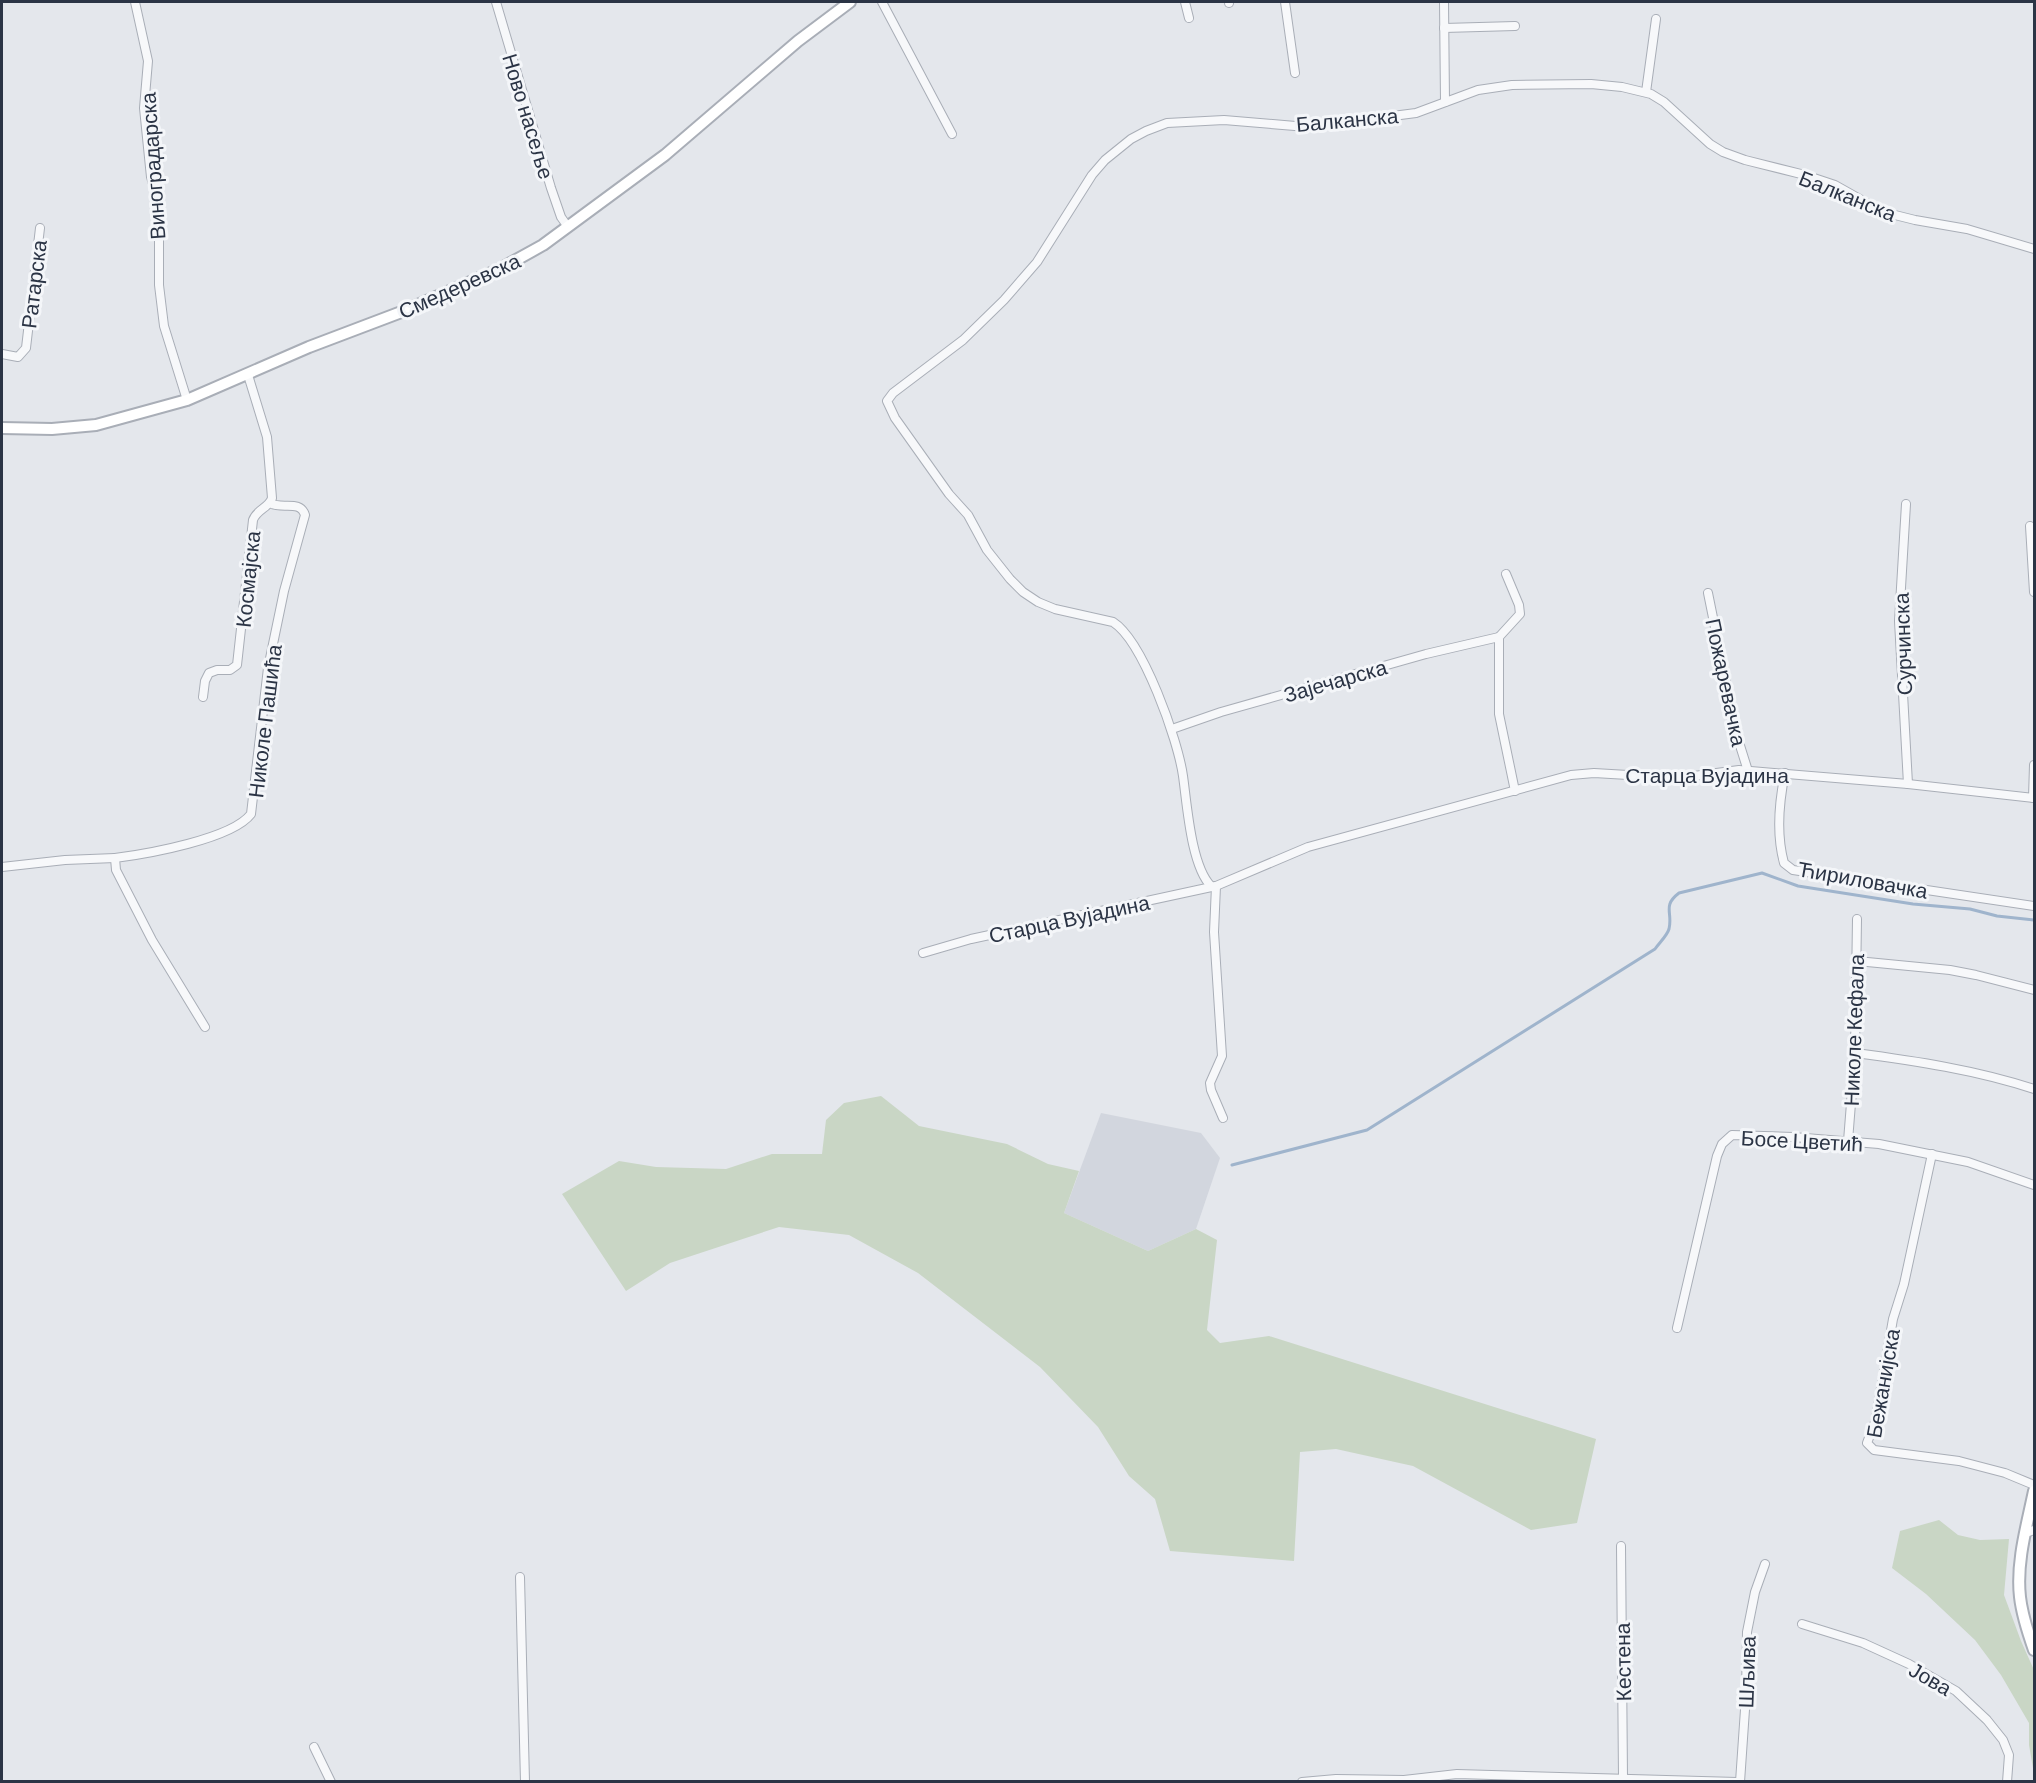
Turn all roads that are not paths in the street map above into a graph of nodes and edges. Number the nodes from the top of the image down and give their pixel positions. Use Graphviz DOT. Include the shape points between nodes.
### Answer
graph roads {
  1 [pos="135,2"];
  2 [pos="496,2"];
  3 [pos="850,2"];
  4 [pos="882,2"];
  5 [pos="1185,2"];
  6 [pos="1285,2"];
  7 [pos="1444,2"];
  8 [pos="1189,18"];
  9 [pos="1656,20"];
  10 [pos="1515,26"];
  11 [pos="1444,28"];
  12 [pos="1295,73"];
  13 [pos="1646,92"];
  14 [pos="1445,102"];
  15 [pos="952,134"];
  16 [pos="568,227"];
  17 [pos="40,228"];
  18 [pos="2034,249"];
  19 [pos="2,354"];
  20 [pos="248,375"];
  21 [pos="187,400"];
  22 [pos="2,428"];
  23 [pos="270,503"];
  24 [pos="1906,504"];
  25 [pos="2030,526"];
  26 [pos="1506,574"];
  27 [pos="2034,592"];
  28 [pos="1708,593"];
  29 [pos="1499,637"];
  30 [pos="203,697"];
  31 [pos="1172,729"];
  32 [pos="2034,765"];
  33 [pos="1748,771"];
  34 [pos="1785,773"];
  35 [pos="1908,784"];
  36 [pos="1515,791"];
  37 [pos="2034,798"];
  38 [pos="115,858"];
  39 [pos="2,867"];
  40 [pos="1214,886"];
  41 [pos="2034,906"];
  42 [pos="1857,919"];
  43 [pos="923,953"];
  44 [pos="1857,961"];
  45 [pos="2034,990"];
  46 [pos="205,1027"];
  47 [pos="1855,1053"];
  48 [pos="2034,1089"];
  49 [pos="1223,1118"];
  50 [pos="1848,1141"];
  51 [pos="1932,1154"];
  52 [pos="2034,1185"];
  53 [pos="1677,1328"];
  54 [pos="2034,1485"];
  55 [pos="2034,1491"];
  56 [pos="2030,1532"];
  57 [pos="1621,1546"];
  58 [pos="1765,1564"];
  59 [pos="520,1578"];
  60 [pos="1802,1624"];
  61 [pos="2034,1650"];
  62 [pos="314,1748"];
  63 [pos="1623,1778"];
  64 [pos="331,1782"];
  65 [pos="525,1782"];
  66 [pos="1302,1782"];
  67 [pos="1739,1782"];
  68 [pos="2007,1782"];
  1 -- 21 [label="street, Виноградарска" via="148,61 144,108 151,177 159,205 159,285 164,326"];
  2 -- 16 [label="street, Ново насеље" via="551,188"];
  3 -- 16 [label="main road, Смедеревска" via="798,41 677,145"];
  4 -- 15 [label="street"];
  5 -- 8 [label="street"];
  6 -- 12 [label="street"];
  7 -- 11 [label="street"];
  9 -- 13 [label="street"];
  10 -- 11 [label="street"];
  11 -- 14 [label="street"];
  13 -- 14 [label="street, Балканска" via="1591,84 1512,85 1478,90"];
  13 -- 18 [label="street, Балканска" via="1664,102 1723,152 1835,185 1883,212 1967,229"];
  14 -- 31 [label="street, Балканска" via="1416,113 1307,127 1184,121 1158,126 1131,139 1092,175 1037,262 1004,300 963,340 887,401 949,494 968,515 987,550 1023,592 1055,609 1113,622 1128,635"];
  16 -- 20 [label="main road, Смедеревска" via="529,254 483,278"];
  17 -- 19 [label="street, Ратарска" via="26,348 18,357"];
  20 -- 21 [label="main road, Смедеревска"];
  20 -- 23 [label="street, Космајска" via="267,437"];
  21 -- 22 [label="main road, Смедеревска" via="96,425"];
  23 -- 30 [label="street, Космајска" via="253,520 237,664 230,670 209,673"];
  23 -- 38 [label="street, Николе Пашића" via="277,507 298,506 305,515 268,668 251,814 237,826 208,837"];
  24 -- 35 [label="street, Сурчинска" via="1899,621"];
  25 -- 27 [label="street"];
  26 -- 29 [label="street" via="1520,614"];
  28 -- 33 [label="street, Пожаревачка" via="1737,736"];
  29 -- 31 [label="street, Зајечарска" via="1221,712"];
  29 -- 36 [label="street" via="1500,727"];
  31 -- 40 [label="street" via="1193,841 1205,878"];
  32 -- 37 [label="street"];
  33 -- 34 [label="street, Старца Вујадина"];
  33 -- 36 [label="street, Старца Вујадина" via="1679,778 1584,774"];
  34 -- 35 [label="street, Старца Вујадина"];
  34 -- 41 [label="street, Ћириловачка" via="1780,842 1784,863 1793,870"];
  35 -- 37 [label="street, Старца Вујадина"];
  36 -- 40 [label="street, Старца Вујадина" via="1308,847"];
  38 -- 39 [label="street"];
  38 -- 46 [label="street" via="116,870 152,940"];
  40 -- 43 [label="street, Старца Вујадина"];
  40 -- 49 [label="street" via="1222,1056 1210,1083"];
  42 -- 44 [label="street, Николе Кефала"];
  44 -- 45 [label="street" via="1967,973"];
  44 -- 47 [label="street, Николе Кефала"];
  47 -- 48 [label="street" via="1975,1072"];
  47 -- 50 [label="street, Николе Кефала"];
  50 -- 51 [label="street, Босе Цветић"];
  50 -- 53 [label="street, Босе Цветић" via="1736,1134 1725,1140 1717,1156"];
  51 -- 52 [label="street, Босе Цветић"];
  51 -- 54 [label="street, Бежанијска" via="1905,1284 1893,1319 1875,1422 1867,1443 1874,1450 1959,1461"];
  55 -- 56 [label="main road"];
  56 -- 61 [label="main road" via="2021,1557 2020,1597"];
  57 -- 63 [label="street, Кестена"];
  58 -- 67 [label="street, Шљива" via="1747,1632"];
  59 -- 65 [label="street"];
  60 -- 68 [label="street, Јова" via="1863,1643 1956,1691 2003,1740 2009,1755"];
  62 -- 64 [label="street"];
  63 -- 66 [label="street" via="1457,1774 1404,1780"];
  63 -- 67 [label="street"];
}
